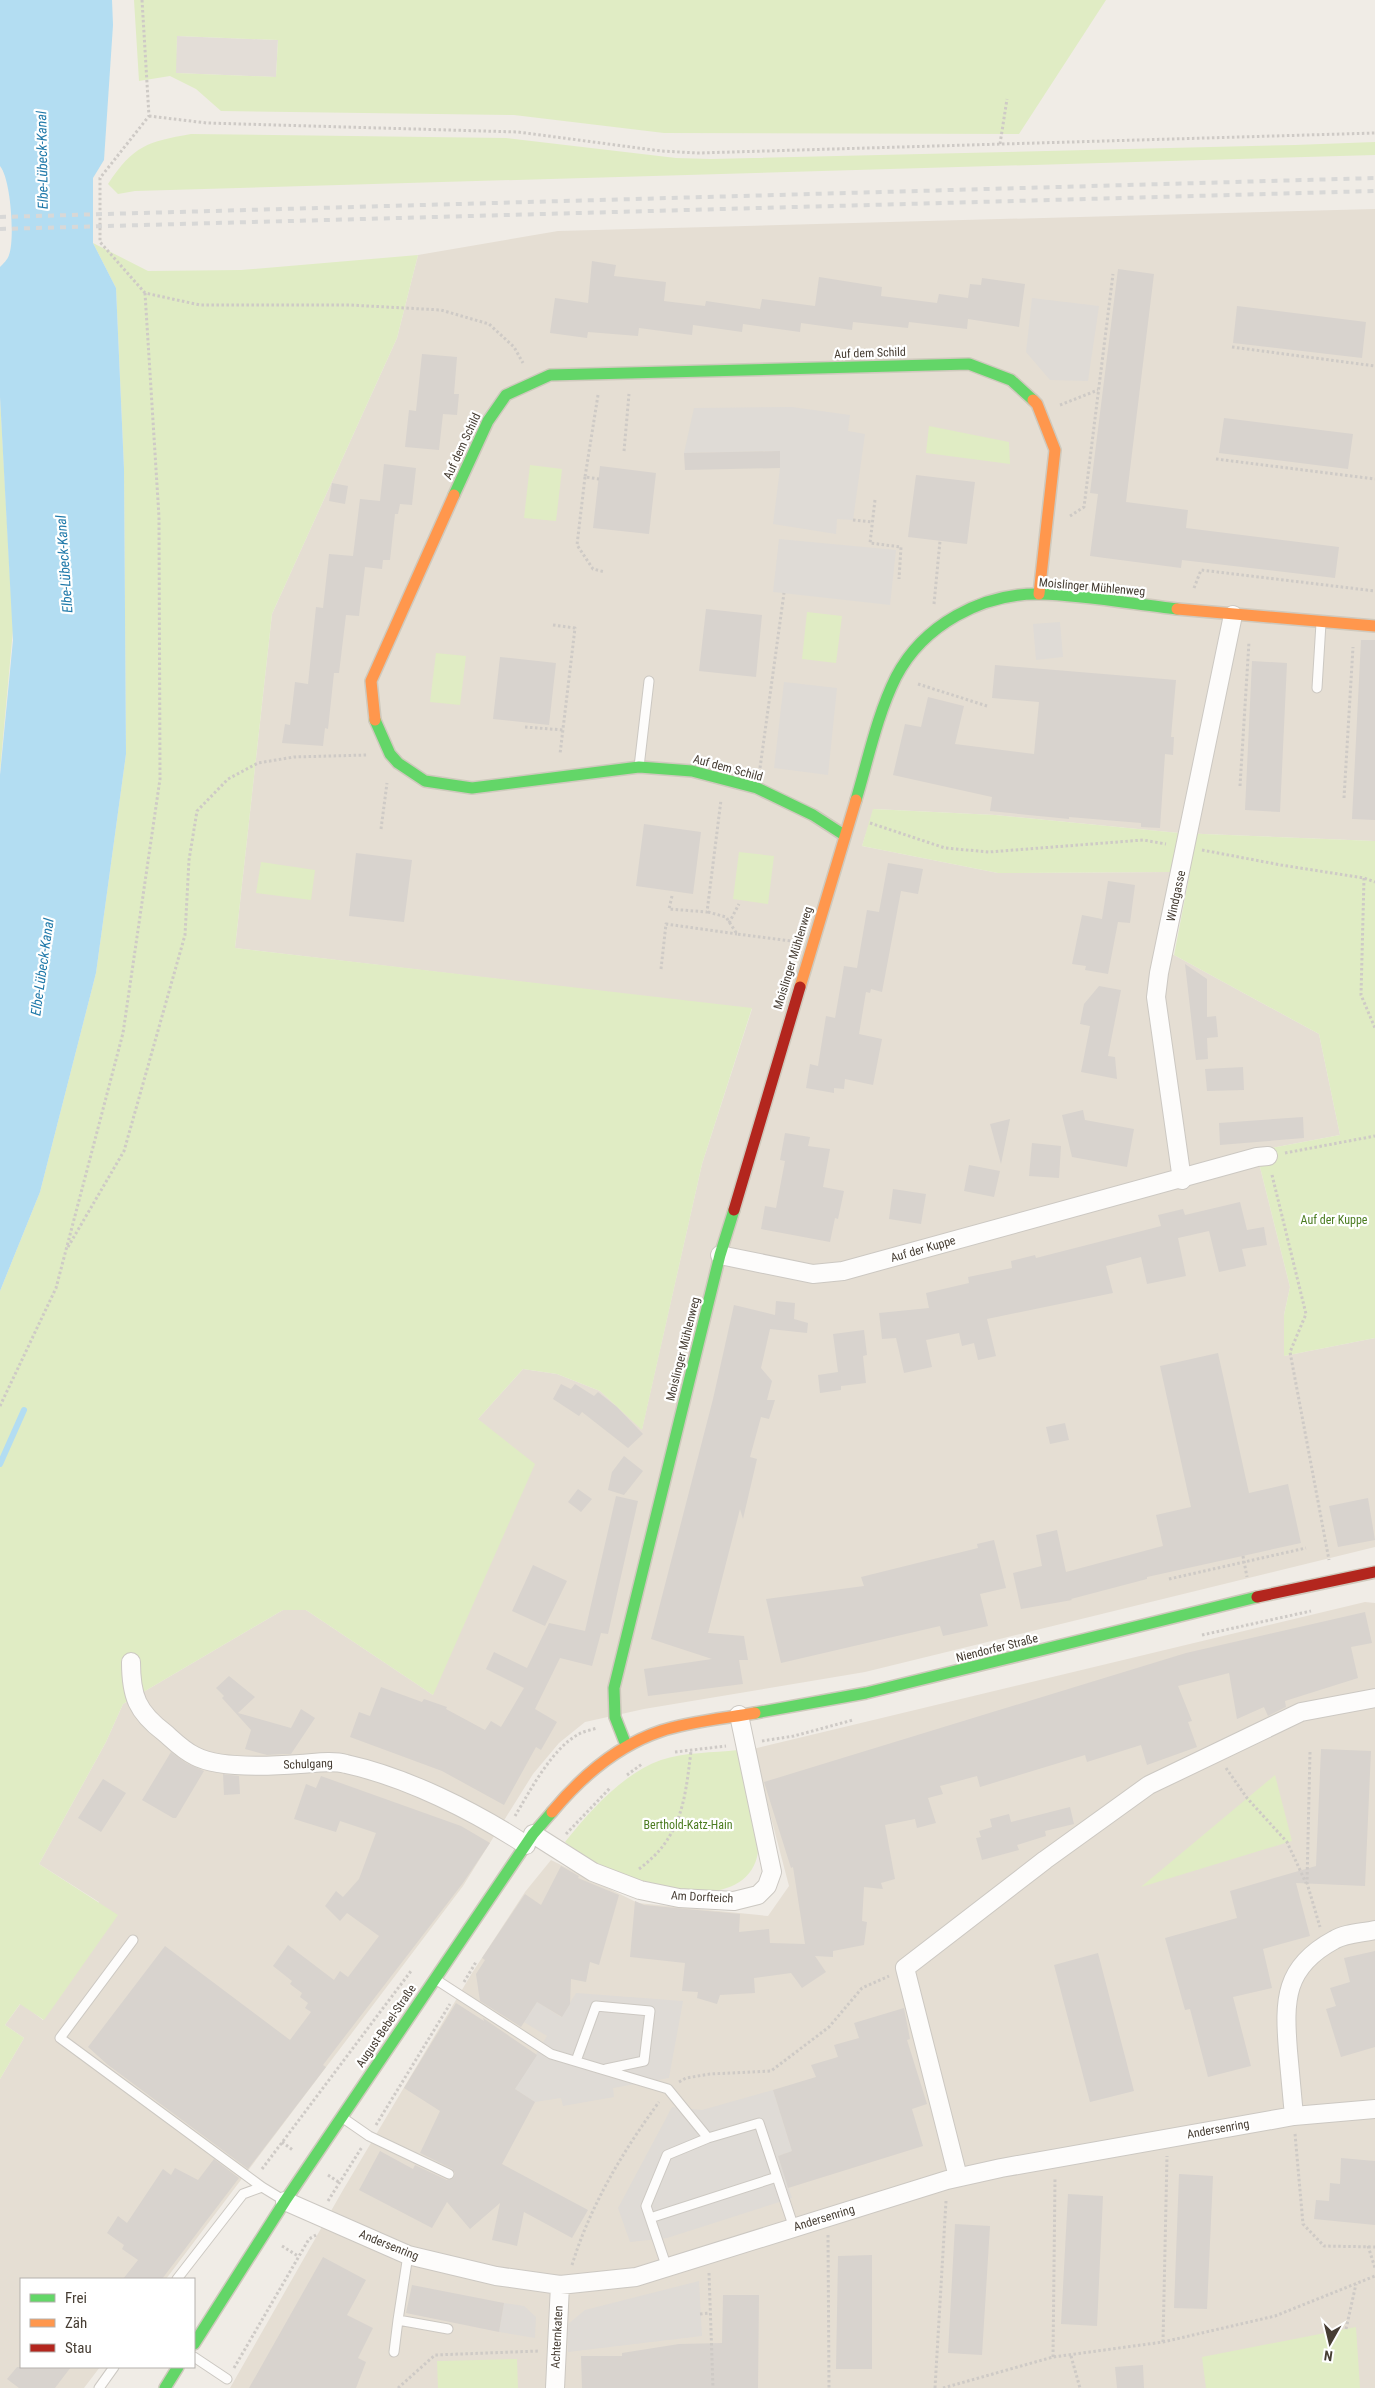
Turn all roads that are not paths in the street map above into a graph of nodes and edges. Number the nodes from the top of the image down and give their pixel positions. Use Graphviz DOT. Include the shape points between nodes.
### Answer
graph roads {
  1 [pos="1039,594"];
  2 [pos="1233,615"];
  3 [pos="1321,622"];
  4 [pos="1375,626"];
  5 [pos="649,681"];
  6 [pos="1316,688"];
  7 [pos="639,767"];
  8 [pos="844,835"];
  9 [pos="1268,1156"];
  10 [pos="1182,1180"];
  11 [pos="720,1255"];
  12 [pos="1375,1572"];
  13 [pos="131,1662"];
  14 [pos="1375,1698"];
  15 [pos="739,1715"];
  16 [pos="626,1744"];
  17 [pos="530,1839"];
  18 [pos="1375,1930"];
  19 [pos="133,1940"];
  20 [pos="435,1979"];
  21 [pos="576,2061"];
  22 [pos="604,2069"];
  23 [pos="1375,2109"];
  24 [pos="1294,2116"];
  25 [pos="342,2117"];
  26 [pos="708,2138"];
  27 [pos="449,2174"];
  28 [pos="777,2178"];
  29 [pos="952,2179"];
  30 [pos="262,2187"];
  31 [pos="285,2201"];
  32 [pos="650,2218"];
  33 [pos="794,2228"];
  34 [pos="408,2255"];
  35 [pos="667,2268"];
  36 [pos="178,2278"];
  37 [pos="563,2285"];
  38 [pos="398,2320"];
  39 [pos="448,2329"];
  40 [pos="195,2342"];
  41 [pos="394,2352"];
  42 [pos="195,2359"];
  43 [pos="114,2368"];
  44 [pos="177,2368"];
  45 [pos="228,2379"];
  46 [pos="104,2387"];
  47 [pos="165,2388"];
  48 [pos="555,2388"];
  1 -- 2 [label="street, Moislinger Mühlenweg"];
  1 -- 7 [label="street, Auf dem Schild" via="1055,450 1037,404 1011,380 969,364 550,375 534,380 506,394 488,421 381,656 372,681 374,718 390,754 425,782 472,788"];
  1 -- 8 [label="street, Moislinger Mühlenweg" via="987,601 946,621 918,643 896,678 881,715"];
  2 -- 3 [label="street, Moislinger Mühlenweg"];
  2 -- 10 [label="street, Windgasse" via="1156,997"];
  3 -- 4 [label="street, Moislinger Mühlenweg"];
  3 -- 6 [label="lane"];
  5 -- 7 [label="lane"];
  7 -- 8 [label="street, Auf dem Schild" via="692,770 757,788 813,815"];
  8 -- 11 [label="street, Moislinger Mühlenweg"];
  9 -- 10 [label="street, Auf der Kuppe"];
  10 -- 11 [label="street, Auf der Kuppe" via="843,1271 813,1274"];
  11 -- 16 [label="street, Moislinger Mühlenweg" via="614,1688 615,1723"];
  12 -- 15 [label="street, Niendorfer Straße" via="1252,1598 866,1693"];
  13 -- 17 [label="street, Schulgang" via="131,1687 148,1720 194,1756 209,1762 244,1765 344,1763 442,1798"];
  14 -- 29 [label="street" via="1301,1712 1149,1785 905,1968"];
  15 -- 16 [label="street, Niendorfer Straße" via="662,1730"];
  15 -- 17 [label="street, Am Dorfteich" via="772,1872 767,1886 758,1895 734,1901 679,1898 640,1890 593,1872 556,1848"];
  16 -- 17 [label="street, August-Bebel-Straße" via="576,1784"];
  17 -- 20 [label="street, August-Bebel-Straße"];
  18 -- 24 [label="street" via="1336,1938 1309,1957 1294,1976 1285,2012"];
  19 -- 30 [label="lane" via="60,2038"];
  20 -- 21 [label="lane" via="551,2054"];
  20 -- 25 [label="street, August-Bebel-Straße"];
  21 -- 22 [label="lane"];
  21 -- 22 [label="lane" via="596,2006 650,2011 644,2061"];
  22 -- 26 [label="lane" via="668,2089"];
  23 -- 24 [label="street, Andersenring"];
  24 -- 29 [label="street, Andersenring" via="1055,2157"];
  25 -- 27 [label="lane" via="370,2136"];
  25 -- 31 [label="street, August-Bebel-Straße"];
  26 -- 28 [label="lane" via="759,2123"];
  26 -- 32 [label="lane" via="667,2154 646,2206"];
  28 -- 32 [label="lane"];
  28 -- 33 [label="lane"];
  29 -- 33 [label="street, Andersenring"];
  30 -- 31 [label="lane"];
  30 -- 36 [label="lane" via="243,2194"];
  31 -- 34 [label="street, Andersenring"];
  31 -- 40 [label="street, August-Bebel-Straße"];
  32 -- 35 [label="lane"];
  33 -- 35 [label="street, Andersenring"];
  34 -- 37 [label="street, Andersenring" via="496,2276"];
  34 -- 38 [label="lane"];
  35 -- 37 [label="street, Andersenring" via="636,2277"];
  37 -- 48 [label="street, Achternkaten"];
  38 -- 39 [label="lane"];
  38 -- 41 [label="lane"];
  42 -- 45 [label="lane"];
  43 -- 46 [label="lane"];
  44 -- 47 [label="street"];
}
